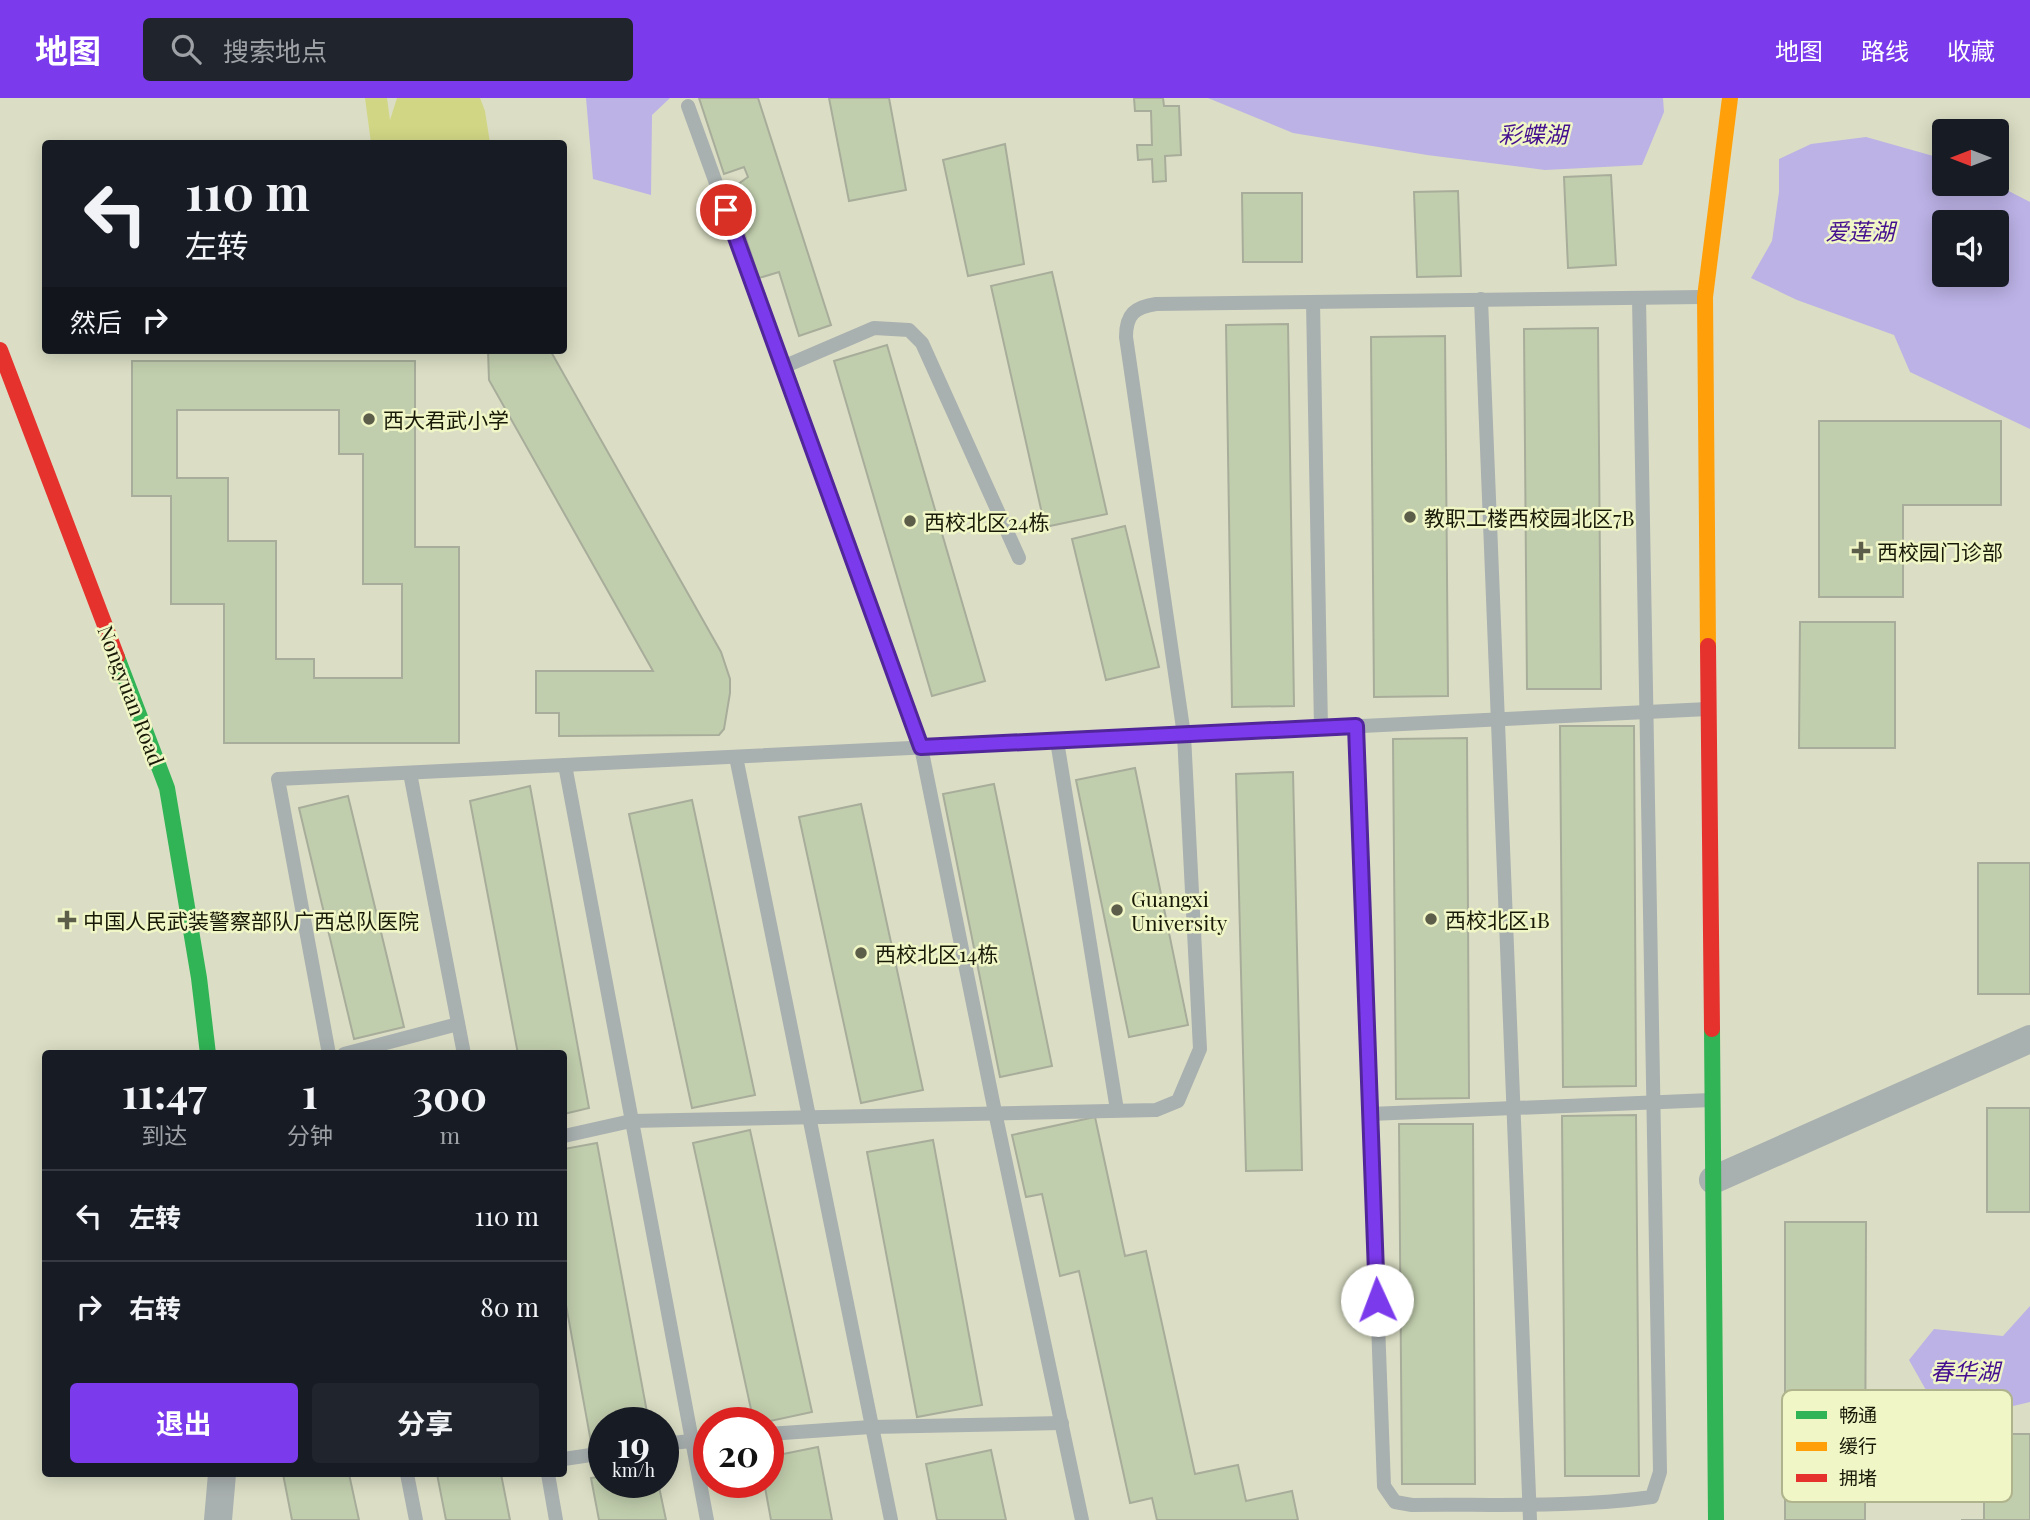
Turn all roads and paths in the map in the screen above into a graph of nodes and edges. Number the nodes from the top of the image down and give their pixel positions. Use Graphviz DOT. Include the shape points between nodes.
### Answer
graph roads {
  1 [pos="1730,98"];
  2 [pos="688,106"];
  3 [pos="1706,297"];
  4 [pos="1639,298"];
  5 [pos="1481,299"];
  6 [pos="1313,302"];
  7 [pos="0,350"];
  8 [pos="783,367"];
  9 [pos="1018,558"];
  10 [pos="1709,709"];
  11 [pos="1646,712"];
  12 [pos="1497,719"];
  13 [pos="1356,726"];
  14 [pos="1321,728"];
  15 [pos="1184,735"];
  16 [pos="1057,741"];
  17 [pos="921,747"];
  18 [pos="736,757"];
  19 [pos="565,765"];
  20 [pos="410,773"];
  21 [pos="458,1024"];
  22 [pos="2030,1039"];
  23 [pos="208,1050"];
  24 [pos="328,1050"];
  25 [pos="359,1050"];
  26 [pos="463,1050"];
  27 [pos="1713,1100"];
  28 [pos="1654,1102"];
  29 [pos="1514,1108"];
  30 [pos="1117,1110"];
  31 [pos="995,1112"];
  32 [pos="1370,1114"];
  33 [pos="810,1118"];
  34 [pos="631,1121"];
  35 [pos="567,1135"];
  36 [pos="1713,1180"];
  37 [pos="1062,1423"];
  38 [pos="871,1427"];
  39 [pos="784,1433"];
  40 [pos="693,1440"];
  41 [pos="679,1442"];
  42 [pos="588,1455"];
  43 [pos="567,1459"];
  44 [pos="222,1477"];
  45 [pos="408,1477"];
  46 [pos="549,1477"];
  47 [pos="703,1498"];
  48 [pos="1530,1504"];
  49 [pos="218,1520"];
  50 [pos="416,1520"];
  51 [pos="556,1520"];
  52 [pos="707,1520"];
  53 [pos="891,1520"];
  54 [pos="1082,1520"];
  55 [pos="1530,1520"];
  56 [pos="1716,1520"];
  1 -- 3 [label="street"];
  2 -- 8 [label="lane"];
  3 -- 4 [label="lane"];
  3 -- 10 [label="street"];
  4 -- 5 [label="lane"];
  4 -- 11 [label="lane"];
  5 -- 6 [label="lane"];
  5 -- 12 [label="lane"];
  6 -- 14 [label="lane"];
  6 -- 15 [label="lane" via="1156,304 1142,306 1126,324"];
  7 -- 23 [label="street, Nongyuan Road" via="167,788"];
  8 -- 9 [label="lane" via="874,328 909,330 922,343"];
  8 -- 17 [label="lane"];
  10 -- 11 [label="lane"];
  10 -- 27 [label="street"];
  11 -- 12 [label="lane"];
  11 -- 28 [label="lane"];
  12 -- 13 [label="lane"];
  12 -- 29 [label="lane"];
  13 -- 14 [label="lane"];
  13 -- 32 [label="lane"];
  14 -- 15 [label="lane"];
  15 -- 16 [label="lane"];
  15 -- 30 [label="lane" via="1200,1049 1178,1101 1156,1110"];
  16 -- 17 [label="lane"];
  16 -- 30 [label="lane"];
  17 -- 18 [label="lane"];
  17 -- 31 [label="lane"];
  18 -- 19 [label="lane"];
  18 -- 33 [label="lane"];
  19 -- 20 [label="lane"];
  19 -- 34 [label="lane"];
  20 -- 21 [label="lane"];
  20 -- 24 [label="lane" via="278,779"];
  21 -- 25 [label="lane"];
  21 -- 26 [label="lane"];
  22 -- 36 [label="street"];
  27 -- 28 [label="lane"];
  27 -- 36 [label="street"];
  28 -- 29 [label="lane"];
  28 -- 48 [label="lane" via="1660,1472 1656,1485 1652,1497"];
  29 -- 32 [label="lane"];
  29 -- 48 [label="lane"];
  30 -- 31 [label="lane"];
  31 -- 33 [label="lane"];
  31 -- 37 [label="lane"];
  32 -- 48 [label="lane" via="1384,1486 1395,1502 1412,1505"];
  33 -- 34 [label="lane"];
  33 -- 38 [label="lane"];
  34 -- 35 [label="lane"];
  34 -- 40 [label="lane"];
  36 -- 56 [label="street"];
  37 -- 38 [label="lane"];
  37 -- 54 [label="lane"];
  38 -- 39 [label="lane"];
  38 -- 53 [label="lane"];
  40 -- 41 [label="lane"];
  42 -- 43 [label="lane"];
  44 -- 49 [label="street"];
  45 -- 50 [label="lane"];
  46 -- 51 [label="lane"];
  47 -- 52 [label="lane"];
  48 -- 55 [label="lane"];
}
